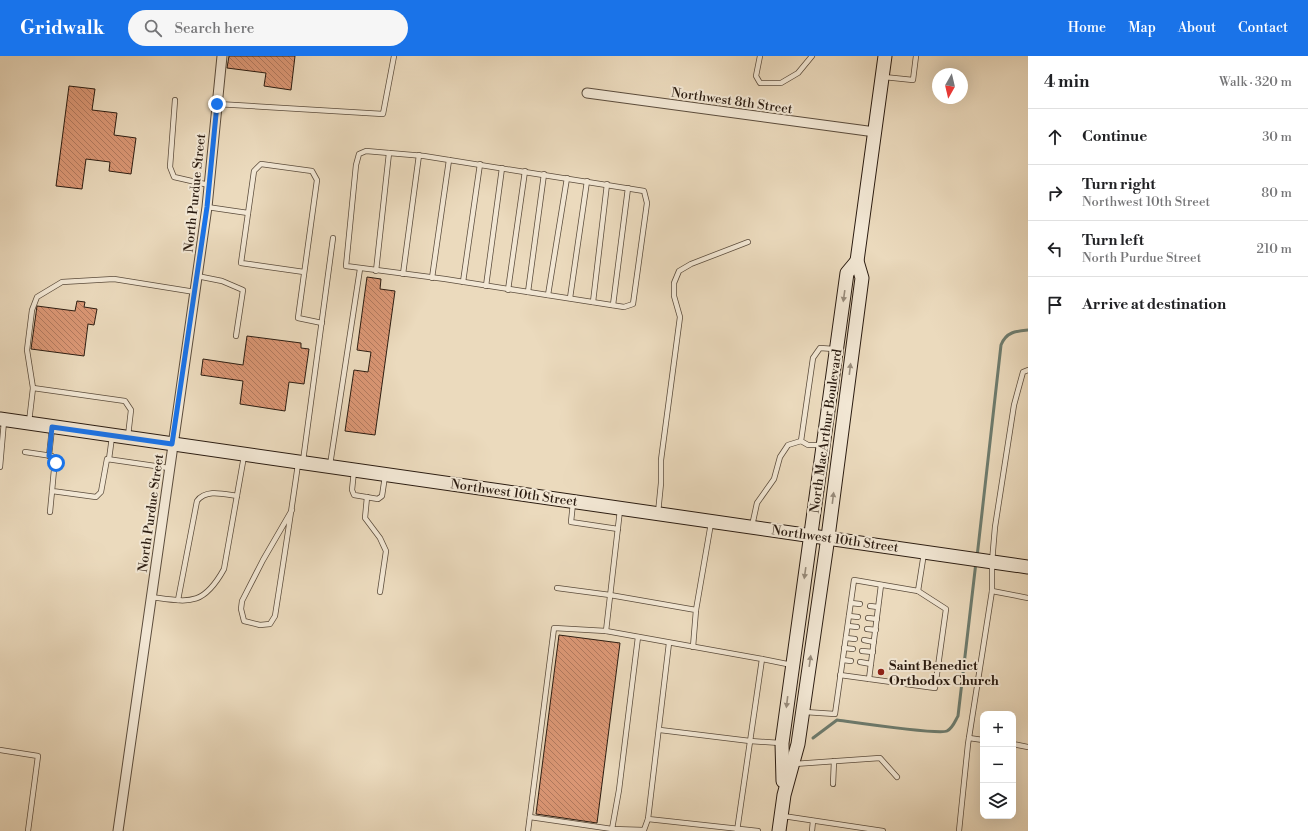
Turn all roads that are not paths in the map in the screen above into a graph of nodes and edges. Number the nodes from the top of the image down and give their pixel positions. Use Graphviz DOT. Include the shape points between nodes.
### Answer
graph roads {
  1 [pos="222,56"];
  2 [pos="394,56"];
  3 [pos="760,56"];
  4 [pos="812,56"];
  5 [pos="885,56"];
  6 [pos="916,56"];
  7 [pos="882,77"];
  8 [pos="586,93"];
  9 [pos="175,100"];
  10 [pos="217,104"];
  11 [pos="875,132"];
  12 [pos="389,153"];
  13 [pos="418,155"];
  14 [pos="449,160"];
  15 [pos="480,164"];
  16 [pos="502,168"];
  17 [pos="525,172"];
  18 [pos="544,174"];
  19 [pos="567,178"];
  20 [pos="587,181"];
  21 [pos="607,184"];
  22 [pos="209,185"];
  23 [pos="628,188"];
  24 [pos="207,207"];
  25 [pos="248,213"];
  26 [pos="333,238"];
  27 [pos="748,242"];
  28 [pos="857,261"];
  29 [pos="360,269"];
  30 [pos="376,271"];
  31 [pos="304,272"];
  32 [pos="403,274"];
  33 [pos="197,276"];
  34 [pos="432,278"];
  35 [pos="463,282"];
  36 [pos="486,286"];
  37 [pos="508,290"];
  38 [pos="195,292"];
  39 [pos="528,292"];
  40 [pos="548,295"];
  41 [pos="570,298"];
  42 [pos="593,302"];
  43 [pos="613,305"];
  44 [pos="322,323"];
  45 [pos="236,336"];
  46 [pos="836,350"];
  47 [pos="1028,370"];
  48 [pos="33,388"];
  49 [pos="2,419"];
  50 [pos="28,423"];
  51 [pos="52,427"];
  52 [pos="112,435"];
  53 [pos="128,437"];
  54 [pos="801,441"];
  55 [pos="1,443"];
  56 [pos="172,444"];
  57 [pos="822,445"];
  58 [pos="25,452"];
  59 [pos="244,454"];
  60 [pos="49,456"];
  61 [pos="109,459"];
  62 [pos="301,462"];
  63 [pos="330,466"];
  64 [pos="0,467"];
  65 [pos="169,468"];
  66 [pos="354,470"];
  67 [pos="386,474"];
  68 [pos="52,491"];
  69 [pos="237,496"];
  70 [pos="367,497"];
  71 [pos="574,501"];
  72 [pos="620,507"];
  73 [pos="292,510"];
  74 [pos="50,512"];
  75 [pos="658,513"];
  76 [pos="711,521"];
  77 [pos="752,526"];
  78 [pos="618,529"];
  79 [pos="810,534"];
  80 [pos="828,537"];
  81 [pos="924,552"];
  82 [pos="992,562"];
  83 [pos="1028,567"];
  84 [pos="881,585"];
  85 [pos="557,588"];
  86 [pos="918,591"];
  87 [pos="992,591"];
  88 [pos="380,592"];
  89 [pos="610,595"];
  90 [pos="151,597"];
  91 [pos="1028,598"];
  92 [pos="178,600"];
  93 [pos="851,603"];
  94 [pos="860,604"];
  95 [pos="870,606"];
  96 [pos="878,607"];
  97 [pos="696,610"];
  98 [pos="849,616"];
  99 [pos="858,617"];
  100 [pos="868,618"];
  101 [pos="877,620"];
  102 [pos="848,626"];
  103 [pos="857,627"];
  104 [pos="867,629"];
  105 [pos="876,630"];
  106 [pos="606,631"];
  107 [pos="638,637"];
  108 [pos="846,638"];
  109 [pos="855,639"];
  110 [pos="864,640"];
  111 [pos="874,642"];
  112 [pos="669,643"];
  113 [pos="693,647"];
  114 [pos="844,648"];
  115 [pos="853,649"];
  116 [pos="862,650"];
  117 [pos="873,652"];
  118 [pos="762,658"];
  119 [pos="843,660"];
  120 [pos="851,661"];
  121 [pos="860,662"];
  122 [pos="871,664"];
  123 [pos="792,665"];
  124 [pos="840,675"];
  125 [pos="869,679"];
  126 [pos="803,712"];
  127 [pos="660,730"];
  128 [pos="969,738"];
  129 [pos="980,740"];
  130 [pos="750,741"];
  131 [pos="782,743"];
  132 [pos="1016,745"];
  133 [pos="1028,747"];
  134 [pos="0,750"];
  135 [pos="834,761"];
  136 [pos="792,764"];
  137 [pos="896,777"];
  138 [pos="833,784"];
  139 [pos="784,795"];
  140 [pos="781,816"];
  141 [pos="530,817"];
  142 [pos="648,819"];
  143 [pos="813,821"];
  144 [pos="611,830"];
  145 [pos="737,830"];
  146 [pos="28,831"];
  147 [pos="118,831"];
  148 [pos="528,831"];
  149 [pos="758,831"];
  150 [pos="779,831"];
  151 [pos="812,831"];
  152 [pos="883,831"];
  153 [pos="959,831"];
  1 -- 10 [label="street, North Purdue Street"];
  2 -- 10 [label="lane" via="383,114"];
  3 -- 4 [label="lane" via="756,76 760,83 781,83 798,72"];
  5 -- 7 [label="main road, North MacArthur Boulevard"];
  6 -- 7 [label="lane" via="913,80"];
  7 -- 11 [label="main road, North MacArthur Boulevard"];
  8 -- 11 [label="street, Northwest 8th Street"];
  9 -- 22 [label="lane" via="170,167 174,177"];
  10 -- 22 [label="street, North Purdue Street"];
  11 -- 28 [label="main road, North MacArthur Boulevard"];
  12 -- 13 [label="lane"];
  12 -- 29 [label="lane" via="366,151 360,154 356,164 346,266"];
  12 -- 30 [label="lane"];
  13 -- 14 [label="lane"];
  13 -- 32 [label="lane"];
  14 -- 15 [label="lane"];
  14 -- 34 [label="lane"];
  15 -- 16 [label="lane"];
  15 -- 35 [label="lane"];
  16 -- 17 [label="lane"];
  16 -- 36 [label="lane"];
  17 -- 18 [label="lane"];
  17 -- 37 [label="lane"];
  18 -- 19 [label="lane"];
  18 -- 39 [label="lane"];
  19 -- 20 [label="lane"];
  19 -- 40 [label="lane"];
  20 -- 21 [label="lane"];
  20 -- 41 [label="lane"];
  21 -- 23 [label="lane"];
  21 -- 42 [label="lane"];
  22 -- 24 [label="street, North Purdue Street"];
  23 -- 43 [label="lane"];
  23 -- 43 [label="lane" via="644,191 647,203 633,304 624,307"];
  24 -- 25 [label="lane"];
  24 -- 33 [label="street, North Purdue Street"];
  25 -- 31 [label="lane" via="241,262"];
  25 -- 31 [label="lane" via="254,171 261,164 312,171 316,180"];
  26 -- 44 [label="lane"];
  27 -- 75 [label="lane" via="691,264 679,271 674,283 674,296 680,317 661,460"];
  28 -- 46 [label="main road, North MacArthur Boulevard, one-way" via="847,273"];
  80 -- 28 [label="main road, North MacArthur Boulevard, one-way" via="862,278"];
  29 -- 30 [label="lane"];
  29 -- 63 [label="lane"];
  30 -- 32 [label="lane"];
  31 -- 44 [label="lane" via="298,318"];
  32 -- 34 [label="lane"];
  33 -- 38 [label="street, North Purdue Street"];
  33 -- 45 [label="lane" via="222,281 243,290"];
  34 -- 35 [label="lane"];
  35 -- 36 [label="lane"];
  36 -- 37 [label="lane"];
  37 -- 39 [label="lane"];
  38 -- 48 [label="lane" via="114,279 62,282 37,297 32,310 27,350"];
  38 -- 56 [label="street, North Purdue Street"];
  39 -- 40 [label="lane"];
  40 -- 41 [label="lane"];
  41 -- 42 [label="lane"];
  42 -- 43 [label="lane"];
  44 -- 62 [label="lane"];
  46 -- 54 [label="lane" via="820,348 813,358"];
  46 -- 57 [label="main road, North MacArthur Boulevard"];
  47 -- 82 [label="lane" via="1023,372 1014,405"];
  48 -- 50 [label="lane"];
  48 -- 53 [label="lane" via="125,401 131,410"];
  49 -- 50 [label="main road, Northwest 10th Street"];
  49 -- 55 [label="lane"];
  50 -- 51 [label="main road, Northwest 10th Street"];
  51 -- 52 [label="main road, Northwest 10th Street"];
  51 -- 60 [label="lane"];
  52 -- 53 [label="main road, Northwest 10th Street"];
  52 -- 61 [label="lane"];
  53 -- 56 [label="main road, Northwest 10th Street"];
  54 -- 57 [label="lane" via="808,445"];
  54 -- 77 [label="lane" via="788,445 780,457 774,479 757,503"];
  55 -- 64 [label="lane"];
  56 -- 59 [label="main road, Northwest 10th Street"];
  56 -- 65 [label="street, North Purdue Street"];
  57 -- 79 [label="main road, North MacArthur Boulevard"];
  58 -- 60 [label="lane"];
  59 -- 62 [label="main road, Northwest 10th Street"];
  59 -- 69 [label="lane"];
  60 -- 68 [label="lane" via="55,459 56,463"];
  61 -- 65 [label="lane"];
  61 -- 68 [label="lane" via="105,461 101,492 96,497"];
  62 -- 63 [label="main road, Northwest 10th Street"];
  62 -- 73 [label="lane"];
  63 -- 66 [label="main road, Northwest 10th Street"];
  65 -- 90 [label="street, North Purdue Street"];
  66 -- 67 [label="main road, Northwest 10th Street"];
  66 -- 70 [label="lane" via="354,495"];
  67 -- 70 [label="lane" via="382,496 378,499"];
  67 -- 71 [label="main road, Northwest 10th Street"];
  68 -- 74 [label="lane"];
  69 -- 92 [label="lane" via="224,570 209,592 203,596 195,600"];
  69 -- 92 [label="lane" via="208,493 197,501"];
  70 -- 88 [label="lane" via="365,518 386,551"];
  71 -- 72 [label="main road, Northwest 10th Street"];
  71 -- 78 [label="lane" via="571,522"];
  72 -- 75 [label="main road, Northwest 10th Street"];
  72 -- 78 [label="lane"];
  73 -- 73 [label="lane" via="275,616 270,624 260,625 244,621 242,601"];
  75 -- 76 [label="main road, Northwest 10th Street"];
  76 -- 77 [label="main road, Northwest 10th Street"];
  76 -- 97 [label="lane"];
  77 -- 79 [label="main road, Northwest 10th Street"];
  78 -- 89 [label="lane"];
  79 -- 80 [label="main road, Northwest 10th Street"];
  79 -- 123 [label="main road, North MacArthur Boulevard, one-way"];
  80 -- 81 [label="main road, Northwest 10th Street"];
  126 -- 80 [label="main road, North MacArthur Boulevard, one-way"];
  81 -- 82 [label="main road, Northwest 10th Street"];
  81 -- 86 [label="lane"];
  82 -- 83 [label="main road, Northwest 10th Street"];
  82 -- 87 [label="lane"];
  84 -- 86 [label="lane"];
  84 -- 93 [label="lane" via="854,580"];
  84 -- 96 [label="lane"];
  85 -- 89 [label="lane"];
  86 -- 125 [label="lane" via="946,609 935,688"];
  87 -- 91 [label="lane"];
  87 -- 128 [label="lane"];
  89 -- 97 [label="lane"];
  89 -- 106 [label="lane"];
  90 -- 92 [label="lane"];
  90 -- 147 [label="street, North Purdue Street"];
  93 -- 94 [label="lane"];
  93 -- 98 [label="lane"];
  95 -- 96 [label="lane"];
  96 -- 101 [label="lane"];
  97 -- 113 [label="lane"];
  98 -- 99 [label="lane"];
  98 -- 102 [label="lane"];
  100 -- 101 [label="lane"];
  101 -- 105 [label="lane"];
  102 -- 103 [label="lane"];
  102 -- 108 [label="lane"];
  104 -- 105 [label="lane"];
  105 -- 111 [label="lane"];
  106 -- 107 [label="lane"];
  106 -- 141 [label="lane" via="554,628"];
  107 -- 112 [label="lane"];
  107 -- 144 [label="lane" via="619,790"];
  108 -- 109 [label="lane"];
  108 -- 114 [label="lane"];
  110 -- 111 [label="lane"];
  111 -- 117 [label="lane"];
  112 -- 113 [label="lane"];
  112 -- 127 [label="lane"];
  113 -- 118 [label="lane"];
  114 -- 115 [label="lane"];
  114 -- 119 [label="lane"];
  116 -- 117 [label="lane"];
  117 -- 122 [label="lane"];
  118 -- 123 [label="lane"];
  118 -- 130 [label="lane"];
  119 -- 120 [label="lane"];
  119 -- 124 [label="lane"];
  121 -- 122 [label="lane"];
  122 -- 125 [label="lane"];
  123 -- 131 [label="main road, North MacArthur Boulevard, one-way"];
  124 -- 125 [label="lane"];
  124 -- 126 [label="lane" via="835,714"];
  126 -- 136 [label="main road, North MacArthur Boulevard"];
  127 -- 130 [label="lane"];
  127 -- 142 [label="lane"];
  128 -- 129 [label="lane"];
  128 -- 153 [label="lane"];
  130 -- 131 [label="lane"];
  130 -- 145 [label="lane"];
  131 -- 139 [label="main road, North MacArthur Boulevard"];
  132 -- 133 [label="lane"];
  134 -- 146 [label="lane" via="38,756"];
  135 -- 136 [label="lane"];
  135 -- 137 [label="lane" via="880,758"];
  135 -- 138 [label="lane"];
  136 -- 139 [label="main road, North MacArthur Boulevard"];
  139 -- 140 [label="main road, North MacArthur Boulevard"];
  140 -- 143 [label="lane"];
  140 -- 150 [label="main road, North MacArthur Boulevard"];
  141 -- 144 [label="lane"];
  141 -- 148 [label="lane"];
  142 -- 144 [label="lane" via="644,830"];
  142 -- 145 [label="lane"];
  143 -- 151 [label="lane"];
  143 -- 152 [label="lane"];
  145 -- 149 [label="lane"];
}
